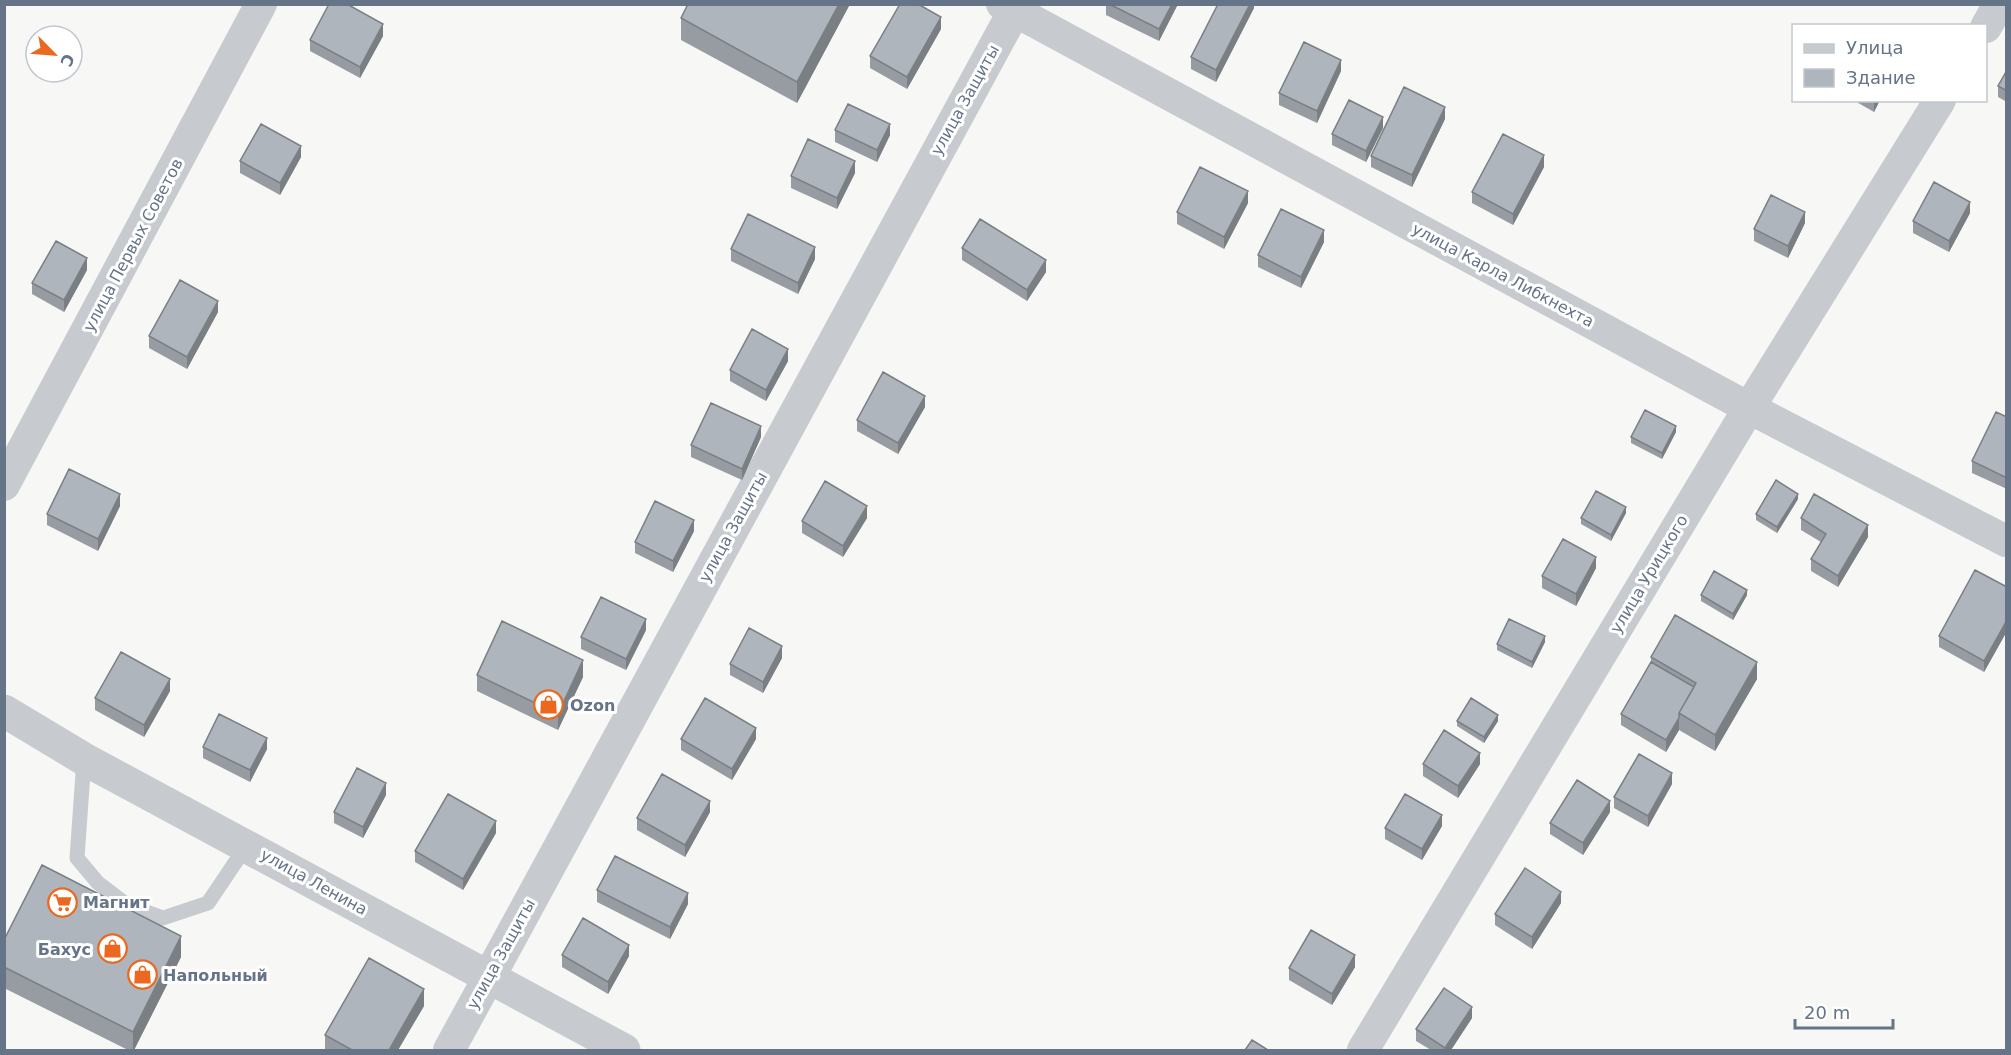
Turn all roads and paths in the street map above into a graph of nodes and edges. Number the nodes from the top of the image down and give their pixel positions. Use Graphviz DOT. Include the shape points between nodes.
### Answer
graph roads {
  1 [pos="261,4"];
  2 [pos="1999,4"];
  3 [pos="1011,7"];
  4 [pos="1987,25"];
  5 [pos="1939,102"];
  6 [pos="1749,408"];
  7 [pos="4,485"];
  8 [pos="2007,541"];
  9 [pos="4,711"];
  10 [pos="84,759"];
  11 [pos="247,845"];
  12 [pos="489,977"];
  13 [pos="449,1050"];
  14 [pos="624,1050"];
  15 [pos="1363,1050"];
  1 -- 7 [label="street, улица Первых Советов"];
  2 -- 4 [label="street"];
  3 -- 6 [label="street, улица Карла Либкнехта"];
  3 -- 12 [label="street, улица Защиты"];
  5 -- 6 [label="street, улица Урицкого"];
  6 -- 8 [label="street, улица Карла Либкнехта"];
  6 -- 15 [label="street, улица Урицкого"];
  9 -- 10 [label="street, улица Ленина"];
  10 -- 11 [label="street, улица Ленина"];
  10 -- 11 [label="lane" via="77,858 98,883 127,905 163,918 208,903"];
  11 -- 12 [label="street, улица Ленина"];
  12 -- 13 [label="street, улица Защиты"];
  12 -- 14 [label="street, улица Ленина"];
}
